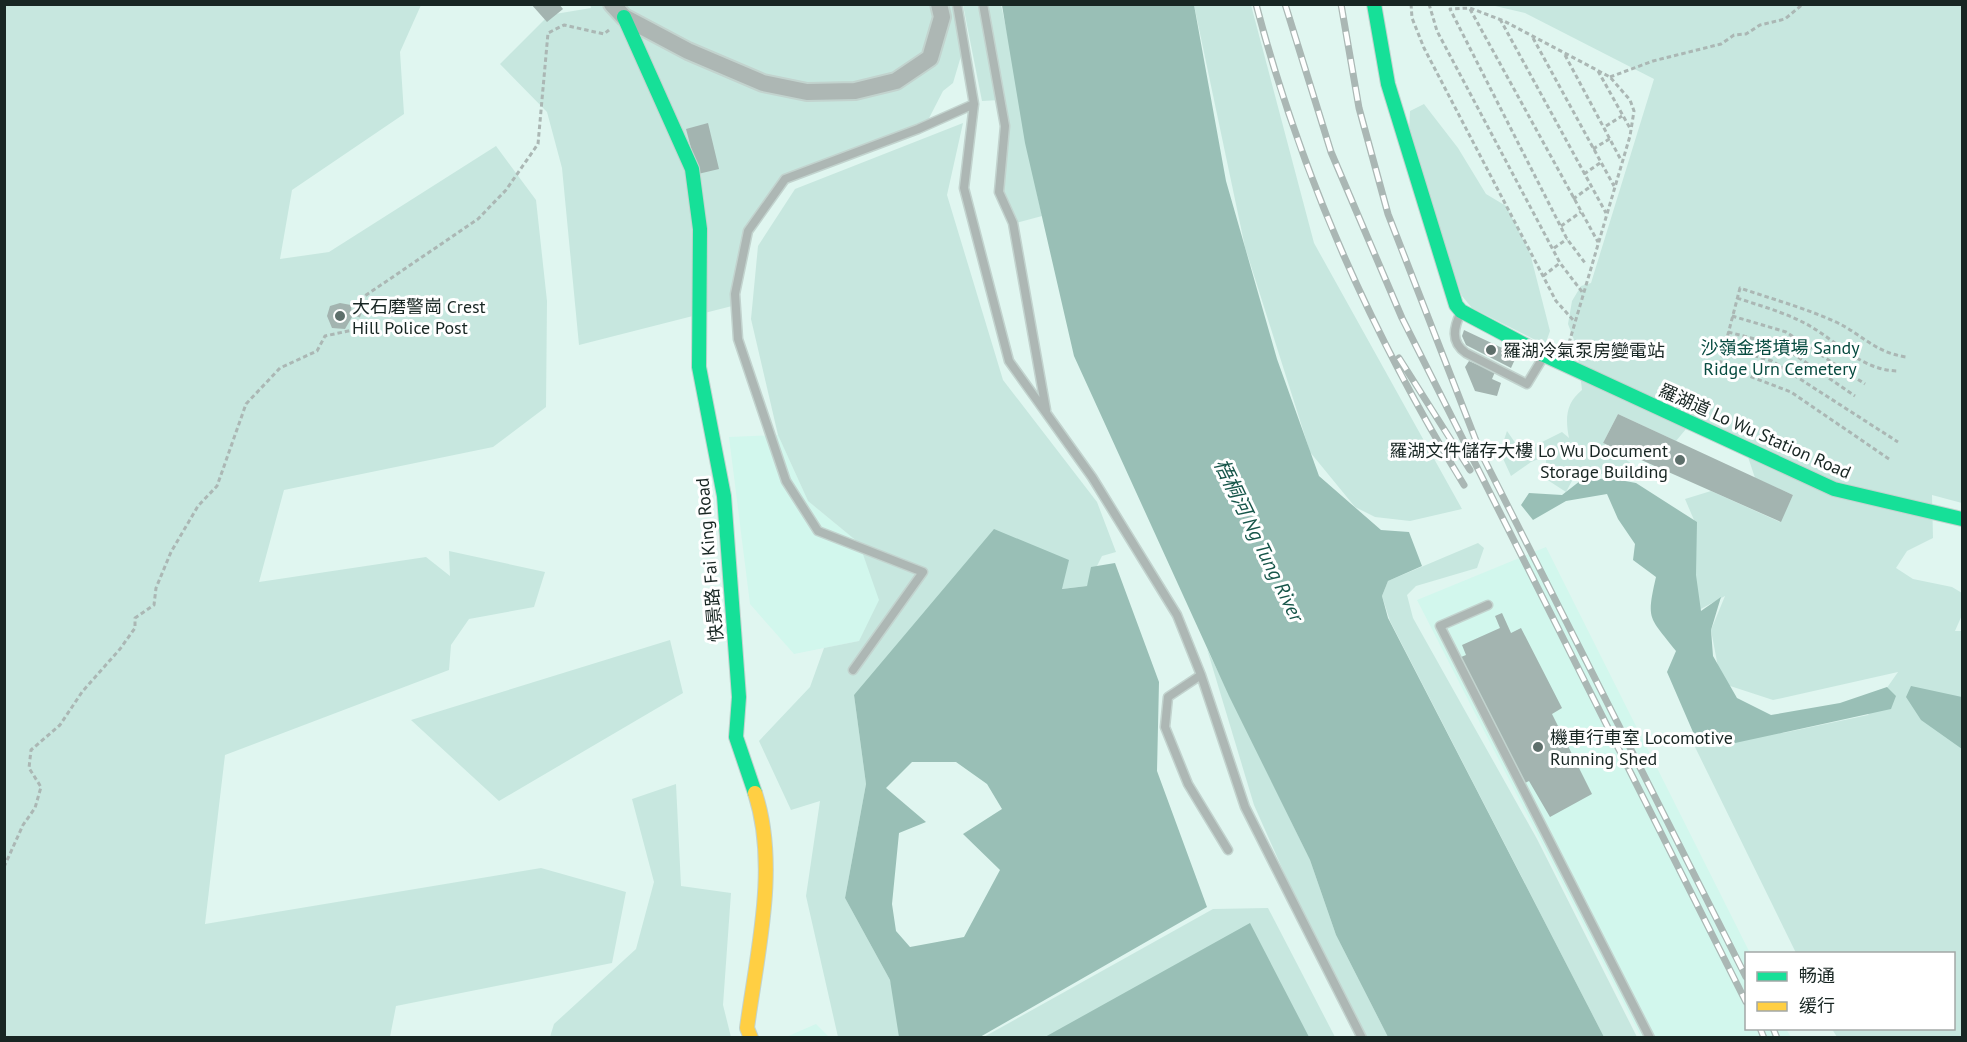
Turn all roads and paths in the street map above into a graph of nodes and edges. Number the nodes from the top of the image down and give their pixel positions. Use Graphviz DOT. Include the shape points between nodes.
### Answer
graph roads {
  1 [pos="612,4"];
  2 [pos="939,4"];
  3 [pos="957,4"];
  4 [pos="983,4"];
  5 [pos="1374,4"];
  6 [pos="1411,4"];
  7 [pos="1429,4"];
  8 [pos="1803,4"];
  9 [pos="1470,8"];
  10 [pos="624,17"];
  11 [pos="1500,19"];
  12 [pos="1532,36"];
  13 [pos="1564,53"];
  14 [pos="1598,70"];
  15 [pos="1610,77"];
  16 [pos="974,104"];
  17 [pos="1622,116"];
  18 [pos="1605,126"];
  19 [pos="1631,130"];
  20 [pos="1611,138"];
  21 [pos="1593,149"];
  22 [pos="1622,162"];
  23 [pos="1600,163"];
  24 [pos="1584,175"];
  25 [pos="1614,186"];
  26 [pos="1590,187"];
  27 [pos="1573,199"];
  28 [pos="1581,212"];
  29 [pos="1606,213"];
  30 [pos="1561,226"];
  31 [pos="1567,239"];
  32 [pos="1598,242"];
  33 [pos="1553,248"];
  34 [pos="1560,262"];
  35 [pos="1585,262"];
  36 [pos="1543,276"];
  37 [pos="1583,293"];
  38 [pos="363,297"];
  39 [pos="1737,298"];
  40 [pos="353,304"];
  41 [pos="1461,311"];
  42 [pos="1732,316"];
  43 [pos="1575,322"];
  44 [pos="1728,332"];
  45 [pos="1568,347"];
  46 [pos="1725,347"];
  47 [pos="1544,355"];
  48 [pos="1906,357"];
  49 [pos="1899,371"];
  50 [pos="1865,384"];
  51 [pos="1855,396"];
  52 [pos="1046,414"];
  53 [pos="1898,442"];
  54 [pos="1889,459"];
  55 [pos="1962,519"];
  56 [pos="1488,606"];
  57 [pos="853,670"];
  58 [pos="1201,675"];
  59 [pos="1228,850"];
  60 [pos="4,867"];
  61 [pos="751,1038"];
  62 [pos="1362,1038"];
  63 [pos="1650,1038"];
  1 -- 10 [label="street"];
  2 -- 10 [label="street" via="942,16 930,58 896,81 855,91 807,92 763,83 688,51"];
  3 -- 16 [label="lane"];
  4 -- 52 [label="lane" via="1005,126 999,192 1013,223"];
  5 -- 41 [label="street" via="1388,84 1455,305"];
  6 -- 36 [label="path" via="1412,18 1424,48"];
  7 -- 33 [label="path" via="1437,31"];
  8 -- 15 [label="path" via="1785,19 1734,35 1721,44 1653,61"];
  9 -- 11 [label="path"];
  9 -- 27 [label="path"];
  9 -- 30 [label="path" via="1450,9"];
  10 -- 38 [label="path" via="604,34 564,25 548,33 538,144 526,162 478,219"];
  10 -- 61 [label="street, 快景路 Fai King Road" via="692,169 700,229 699,367 724,496 739,697 736,737 764,821 764,895 747,1028"];
  11 -- 12 [label="path"];
  11 -- 24 [label="path"];
  12 -- 13 [label="path"];
  12 -- 21 [label="path"];
  13 -- 14 [label="path"];
  13 -- 18 [label="path"];
  14 -- 15 [label="path"];
  14 -- 17 [label="path"];
  15 -- 19 [label="path" via="1630,100 1634,111"];
  16 -- 52 [label="lane" via="964,188 1009,362"];
  16 -- 57 [label="lane" via="785,180 748,231 735,294 738,339 786,481 818,531 922,572"];
  17 -- 18 [label="path"];
  17 -- 19 [label="path"];
  18 -- 20 [label="path"];
  19 -- 22 [label="path"];
  20 -- 21 [label="path"];
  20 -- 22 [label="path"];
  21 -- 23 [label="path"];
  22 -- 25 [label="path"];
  23 -- 24 [label="path"];
  23 -- 25 [label="path"];
  24 -- 26 [label="path"];
  25 -- 29 [label="path"];
  26 -- 27 [label="path"];
  26 -- 29 [label="path"];
  27 -- 28 [label="path"];
  28 -- 30 [label="path"];
  28 -- 32 [label="path"];
  29 -- 32 [label="path"];
  30 -- 31 [label="path"];
  31 -- 33 [label="path"];
  31 -- 35 [label="path"];
  32 -- 37 [label="path"];
  33 -- 34 [label="path"];
  34 -- 36 [label="path"];
  34 -- 37 [label="path"];
  36 -- 43 [label="path" via="1556,301"];
  37 -- 43 [label="path"];
  38 -- 40 [label="path"];
  38 -- 60 [label="path" via="353,330 325,336 317,351 280,368 246,404 217,486 198,506 171,552 156,588 154,605 135,618 135,628 120,649 82,692 60,725 31,750 29,768 41,787 35,808"];
  39 -- 42 [label="path"];
  39 -- 48 [label="path" via="1740,288 1815,313 1887,354"];
  39 -- 49 [label="path" via="1789,315 1865,363"];
  41 -- 47 [label="street, 羅湖道 Lo Wu Station Road"];
  41 -- 47 [label="lane" via="1453,327 1459,346 1466,353 1527,384"];
  42 -- 44 [label="path"];
  42 -- 50 [label="path" via="1786,332"];
  43 -- 45 [label="path"];
  44 -- 46 [label="path"];
  44 -- 51 [label="path" via="1774,344"];
  46 -- 53 [label="path" via="1772,361"];
  46 -- 54 [label="path" via="1720,365 1791,392"];
  47 -- 55 [label="street, 羅湖道 Lo Wu Station Road" via="1834,489"];
  52 -- 58 [label="lane" via="1092,477 1177,615"];
  56 -- 63 [label="lane" via="1440,627"];
  58 -- 59 [label="lane" via="1168,698 1165,726 1188,784"];
  58 -- 62 [label="lane" via="1245,807"];
}
